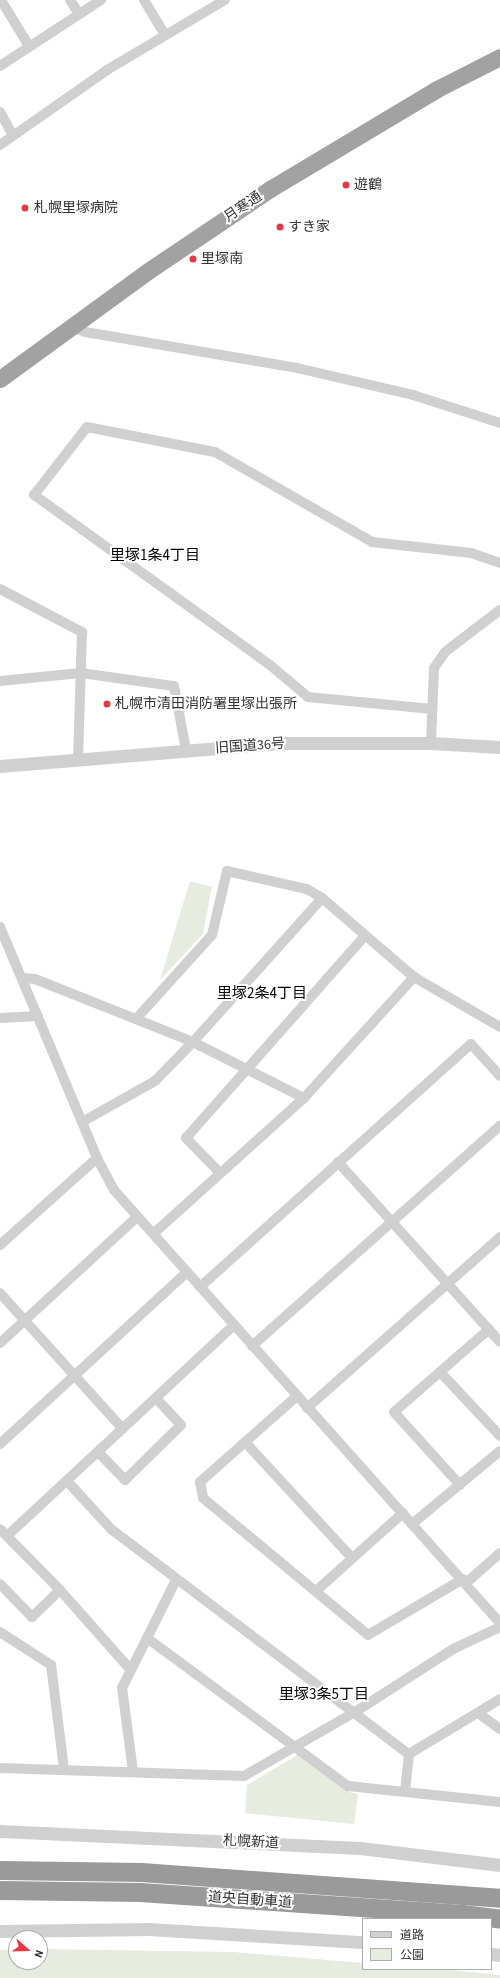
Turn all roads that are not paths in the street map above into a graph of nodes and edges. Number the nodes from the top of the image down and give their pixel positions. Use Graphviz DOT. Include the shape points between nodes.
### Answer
graph roads {
  1 [pos="1,0"];
  2 [pos="70,0"];
  3 [pos="101,0"];
  4 [pos="144,0"];
  5 [pos="225,0"];
  6 [pos="79,14"];
  7 [pos="165,35"];
  8 [pos="29,46"];
  9 [pos="500,57"];
  10 [pos="0,66"];
  11 [pos="0,112"];
  12 [pos="13,135"];
  13 [pos="0,145"];
  14 [pos="71,326"];
  15 [pos="0,379"];
  16 [pos="500,423"];
  17 [pos="500,563"];
  18 [pos="0,589"];
  19 [pos="500,610"];
  20 [pos="81,673"];
  21 [pos="0,681"];
  22 [pos="432,709"];
  23 [pos="431,743"];
  24 [pos="500,747"];
  25 [pos="186,750"];
  26 [pos="78,759"];
  27 [pos="0,766"];
  28 [pos="322,898"];
  29 [pos="0,927"];
  30 [pos="365,936"];
  31 [pos="22,978"];
  32 [pos="414,978"];
  33 [pos="38,1016"];
  34 [pos="0,1018"];
  35 [pos="136,1019"];
  36 [pos="500,1027"];
  37 [pos="193,1042"];
  38 [pos="247,1069"];
  39 [pos="500,1076"];
  40 [pos="304,1098"];
  41 [pos="82,1122"];
  42 [pos="500,1126"];
  43 [pos="97,1158"];
  44 [pos="338,1162"];
  45 [pos="220,1173"];
  46 [pos="137,1217"];
  47 [pos="391,1222"];
  48 [pos="154,1233"];
  49 [pos="500,1237"];
  50 [pos="0,1245"];
  51 [pos="187,1272"];
  52 [pos="446,1283"];
  53 [pos="200,1287"];
  54 [pos="0,1293"];
  55 [pos="25,1321"];
  56 [pos="234,1325"];
  57 [pos="489,1329"];
  58 [pos="500,1342"];
  59 [pos="0,1343"];
  60 [pos="252,1346"];
  61 [pos="440,1372"];
  62 [pos="74,1376"];
  63 [pos="297,1396"];
  64 [pos="156,1398"];
  65 [pos="307,1408"];
  66 [pos="123,1429"];
  67 [pos="500,1436"];
  68 [pos="245,1442"];
  69 [pos="0,1444"];
  70 [pos="500,1451"];
  71 [pos="98,1452"];
  72 [pos="68,1481"];
  73 [pos="460,1485"];
  74 [pos="403,1513"];
  75 [pos="412,1524"];
  76 [pos="4,1532"];
  77 [pos="500,1553"];
  78 [pos="352,1558"];
  79 [pos="176,1580"];
  80 [pos="465,1581"];
  81 [pos="0,1584"];
  82 [pos="60,1590"];
  83 [pos="316,1591"];
  84 [pos="500,1623"];
  85 [pos="500,1627"];
  86 [pos="0,1632"];
  87 [pos="146,1638"];
  88 [pos="130,1669"];
  89 [pos="500,1699"];
  90 [pos="355,1712"];
  91 [pos="478,1713"];
  92 [pos="500,1728"];
  93 [pos="296,1746"];
  94 [pos="409,1754"];
  95 [pos="0,1768"];
  96 [pos="64,1769"];
  97 [pos="133,1771"];
  98 [pos="405,1792"];
  99 [pos="500,1802"];
  100 [pos="0,1831"];
  101 [pos="500,1865"];
  102 [pos="0,1870"];
  103 [pos="0,1890"];
  104 [pos="500,1898"];
  105 [pos="500,1919"];
  106 [pos="0,1931"];
  107 [pos="362,1942"];
  1 -- 8 [label="street"];
  2 -- 6 [label="street"];
  3 -- 6 [label="street"];
  4 -- 7 [label="street"];
  5 -- 7 [label="street"];
  6 -- 8 [label="street"];
  7 -- 12 [label="street" via="107,70"];
  8 -- 10 [label="street"];
  9 -- 14 [label="highway, 月寒通" via="437,89 270,189"];
  11 -- 12 [label="street"];
  12 -- 13 [label="street"];
  14 -- 15 [label="highway, 月寒通"];
  14 -- 16 [label="street" via="85,332 297,368 413,395"];
  17 -- 22 [label="street" via="471,553 372,542 215,452 87,427 34,495 264,661 308,696"];
  18 -- 20 [label="street" via="82,632"];
  19 -- 22 [label="street" via="445,652 434,668"];
  20 -- 21 [label="street"];
  20 -- 25 [label="street" via="174,686"];
  20 -- 26 [label="street"];
  22 -- 23 [label="street"];
  23 -- 24 [label="street, 旧国道36号"];
  23 -- 25 [label="street, 旧国道36号" via="330,742"];
  25 -- 26 [label="street, 旧国道36号"];
  26 -- 27 [label="street, 旧国道36号"];
  28 -- 30 [label="street"];
  28 -- 35 [label="street" via="307,889 228,871 212,935"];
  28 -- 37 [label="street"];
  29 -- 31 [label="street"];
  30 -- 32 [label="street"];
  30 -- 38 [label="street"];
  31 -- 33 [label="street"];
  31 -- 35 [label="street" via="35,979"];
  32 -- 36 [label="street"];
  32 -- 40 [label="street"];
  33 -- 34 [label="street"];
  33 -- 41 [label="street"];
  35 -- 37 [label="street"];
  37 -- 38 [label="street"];
  37 -- 41 [label="street" via="155,1080"];
  38 -- 40 [label="street"];
  38 -- 45 [label="street" via="186,1138"];
  39 -- 44 [label="street" via="471,1044"];
  40 -- 45 [label="street"];
  41 -- 43 [label="street"];
  42 -- 47 [label="street"];
  43 -- 46 [label="street" via="114,1190"];
  43 -- 50 [label="street"];
  44 -- 47 [label="street"];
  44 -- 53 [label="street"];
  45 -- 48 [label="street"];
  46 -- 48 [label="street"];
  46 -- 55 [label="street"];
  47 -- 52 [label="street"];
  47 -- 60 [label="street"];
  48 -- 51 [label="street"];
  49 -- 52 [label="street"];
  51 -- 53 [label="street"];
  51 -- 62 [label="street"];
  52 -- 57 [label="street"];
  52 -- 65 [label="street"];
  53 -- 56 [label="street"];
  54 -- 55 [label="street"];
  55 -- 59 [label="street"];
  55 -- 62 [label="street"];
  56 -- 60 [label="street"];
  56 -- 64 [label="street"];
  57 -- 58 [label="street"];
  57 -- 61 [label="street"];
  60 -- 63 [label="street"];
  61 -- 67 [label="street"];
  61 -- 73 [label="street" via="394,1412"];
  62 -- 66 [label="street"];
  62 -- 69 [label="street"];
  63 -- 65 [label="street"];
  63 -- 68 [label="street"];
  64 -- 66 [label="street"];
  64 -- 71 [label="street" via="181,1425 125,1480"];
  65 -- 74 [label="street"];
  66 -- 71 [label="street"];
  68 -- 78 [label="street"];
  68 -- 83 [label="street" via="200,1482 203,1498"];
  70 -- 73 [label="street"];
  71 -- 72 [label="street"];
  72 -- 76 [label="street"];
  72 -- 79 [label="street" via="110,1530"];
  73 -- 75 [label="street"];
  74 -- 75 [label="street"];
  74 -- 78 [label="street"];
  75 -- 80 [label="street"];
  76 -- 82 [label="street"];
  77 -- 80 [label="street"];
  78 -- 83 [label="street"];
  79 -- 87 [label="street"];
  79 -- 90 [label="street"];
  80 -- 83 [label="street" via="368,1635"];
  80 -- 84 [label="street"];
  81 -- 82 [label="street" via="32,1617"];
  82 -- 88 [label="street"];
  85 -- 90 [label="street" via="453,1649"];
  86 -- 96 [label="street" via="51,1665"];
  87 -- 88 [label="street"];
  87 -- 93 [label="street"];
  88 -- 97 [label="street" via="122,1688"];
  89 -- 91 [label="street"];
  90 -- 93 [label="street"];
  90 -- 94 [label="street"];
  91 -- 92 [label="street"];
  91 -- 94 [label="street"];
  93 -- 97 [label="street" via="244,1776"];
  93 -- 98 [label="street" via="348,1786"];
  94 -- 98 [label="street"];
  95 -- 96 [label="street"];
  96 -- 97 [label="street"];
  98 -- 99 [label="street"];
  100 -- 101 [label="street, 札幌新道" via="360,1848"];
  102 -- 104 [label="highway, 道央自動車道" via="141,1872"];
  103 -- 105 [label="highway, 道央自動車道" via="140,1892 462,1914"];
  106 -- 107 [label="street" via="148,1929"];
}
